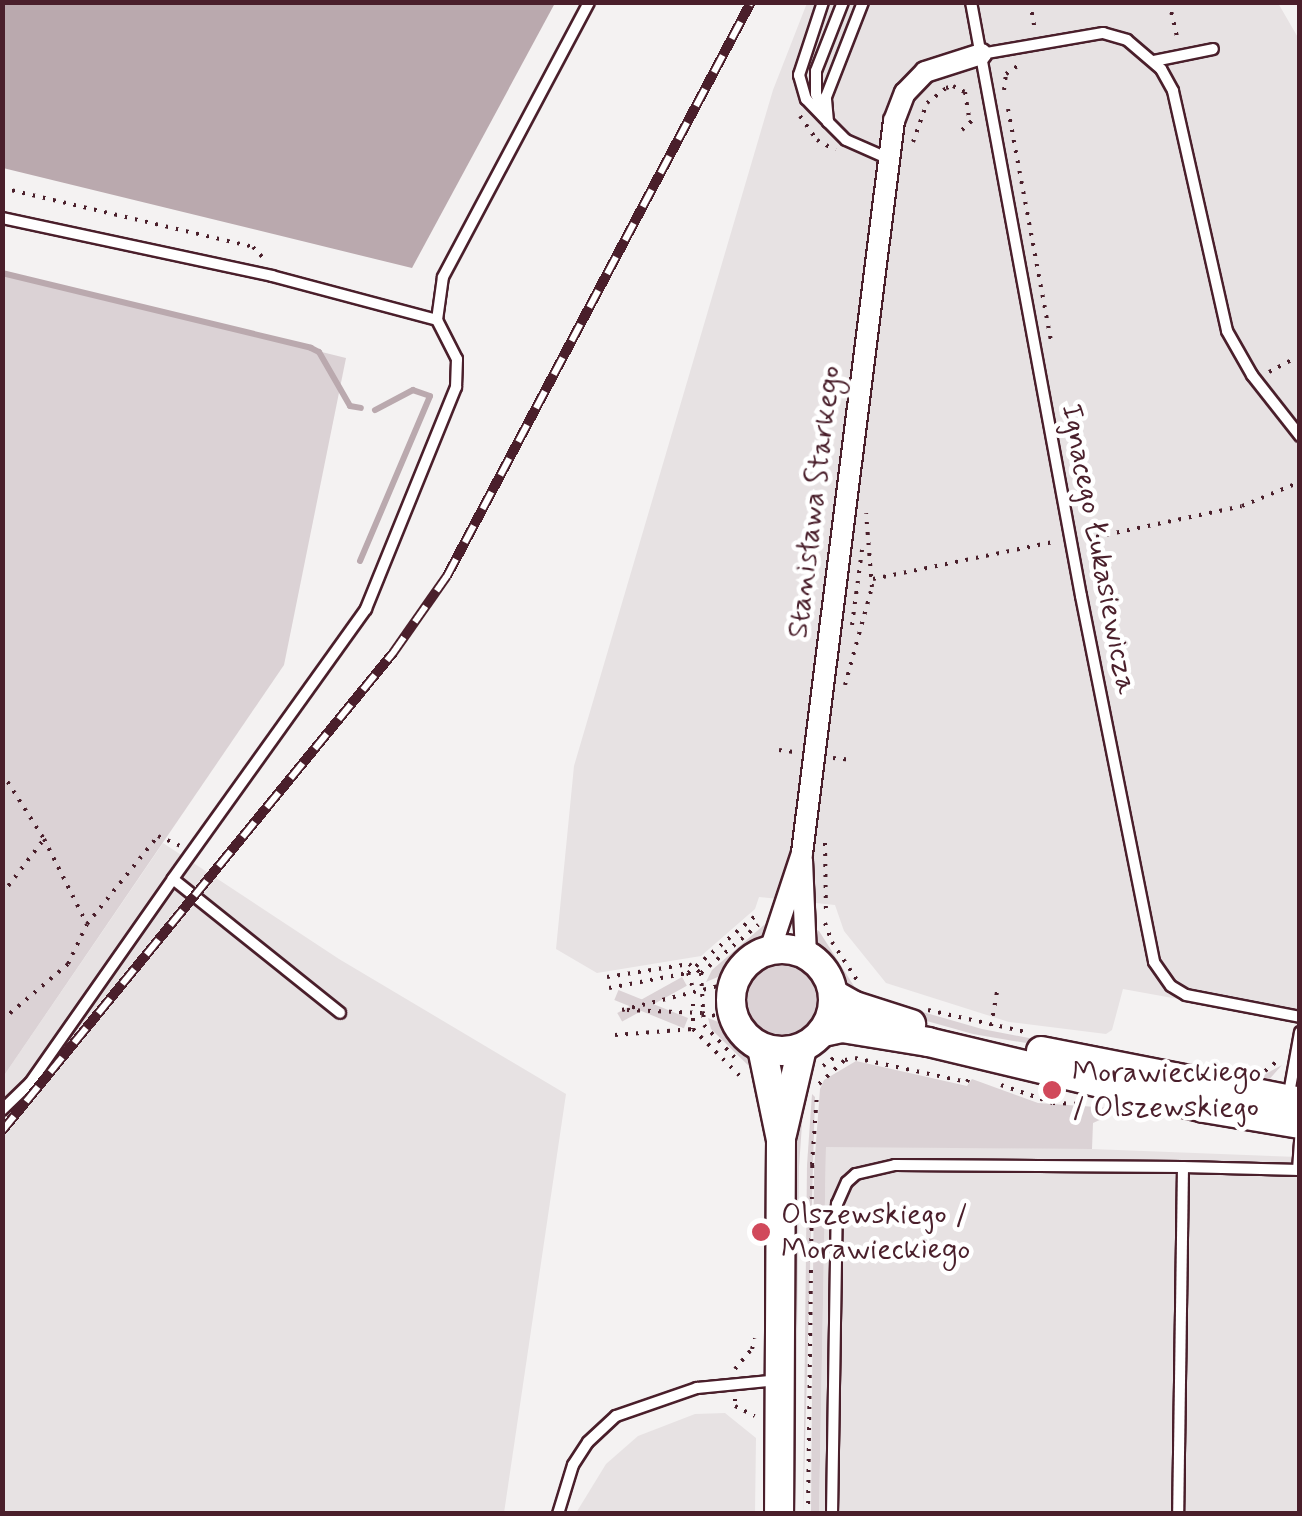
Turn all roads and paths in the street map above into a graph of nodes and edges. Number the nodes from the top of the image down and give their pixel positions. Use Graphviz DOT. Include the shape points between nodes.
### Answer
graph roads {
  1 [pos="590,2"];
  2 [pos="823,2"];
  3 [pos="844,2"];
  4 [pos="863,2"];
  5 [pos="971,2"];
  6 [pos="1168,2"];
  7 [pos="1213,49"];
  8 [pos="981,54"];
  9 [pos="1181,56"];
  10 [pos="1154,61"];
  11 [pos="976,102"];
  12 [pos="797,112"];
  13 [pos="977,112"];
  14 [pos="969,118"];
  15 [pos="828,122"];
  16 [pos="962,130"];
  17 [pos="906,140"];
  18 [pos="912,150"];
  19 [pos="847,155"];
  20 [pos="888,158"];
  21 [pos="2,188"];
  22 [pos="2,218"];
  23 [pos="272,276"];
  24 [pos="437,320"];
  25 [pos="1292,359"];
  26 [pos="1268,372"];
  27 [pos="1300,436"];
  28 [pos="1300,482"];
  29 [pos="865,504"];
  30 [pos="1085,536"];
  31 [pos="845,686"];
  32 [pos="853,760"];
  33 [pos="832,772"];
  34 [pos="2,773"];
  35 [pos="826,829"];
  36 [pos="44,839"];
  37 [pos="194,852"];
  38 [pos="802,852"];
  39 [pos="174,879"];
  40 [pos="2,894"];
  41 [pos="770,909"];
  42 [pos="826,914"];
  43 [pos="764,920"];
  44 [pos="825,923"];
  45 [pos="87,924"];
  46 [pos="770,950"];
  47 [pos="806,954"];
  48 [pos="699,970"];
  49 [pos="688,972"];
  50 [pos="607,977"];
  51 [pos="734,982"];
  52 [pos="692,985"];
  53 [pos="998,986"];
  54 [pos="608,988"];
  55 [pos="846,988"];
  56 [pos="702,990"];
  57 [pos="693,998"];
  58 [pos="692,1006"];
  59 [pos="340,1013"];
  60 [pos="702,1013"];
  61 [pos="1300,1017"];
  62 [pos="693,1018"];
  63 [pos="2,1020"];
  64 [pos="734,1020"];
  65 [pos="992,1026"];
  66 [pos="693,1029"];
  67 [pos="1300,1032"];
  68 [pos="615,1035"];
  69 [pos="823,1043"];
  70 [pos="864,1059"];
  71 [pos="756,1061"];
  72 [pos="814,1074"];
  73 [pos="753,1089"];
  74 [pos="2,1110"];
  75 [pos="1297,1112"];
  76 [pos="1300,1138"];
  77 [pos="780,1140"];
  78 [pos="1182,1167"];
  79 [pos="1299,1170"];
  80 [pos="755,1337"];
  81 [pos="779,1380"];
  82 [pos="734,1384"];
  83 [pos="762,1425"];
  84 [pos="558,1514"];
  85 [pos="779,1514"];
  86 [pos="808,1514"];
  87 [pos="832,1514"];
  88 [pos="1178,1514"];
  1 -- 24 [label="lane" via="444,276"];
  2 -- 15 [label="lane" via="798,75 806,98"];
  3 -- 15 [label="lane" via="816,71 816,94"];
  4 -- 15 [label="lane" via="826,97"];
  5 -- 8 [label="lane, Ignacego Łukasiewicza"];
  6 -- 9 [label="path"];
  7 -- 9 [label="lane"];
  8 -- 10 [label="lane" via="1092,34 1126,40"];
  8 -- 20 [label="street, Stanisława Starkego" via="938,64 914,83 900,104"];
  8 -- 61 [label="lane, Ignacego Łukasiewicza" via="1150,950 1170,986 1186,996"];
  9 -- 10 [label="lane"];
  10 -- 27 [label="lane" via="1173,91 1227,331"];
  11 -- 17 [label="path" via="968,82 942,81 924,96"];
  12 -- 19 [label="path" via="817,140"];
  13 -- 16 [label="path"];
  14 -- 18 [label="path" via="965,92 946,88 926,103"];
  15 -- 20 [label="lane" via="846,140"];
  20 -- 38 [label="street, Stanisława Starkego"];
  21 -- 23 [label="path" via="253,248"];
  22 -- 23 [label="lane"];
  23 -- 24 [label="lane"];
  24 -- 37 [label="lane" via="457,359 456,388 366,609"];
  25 -- 26 [label="path"];
  28 -- 30 [label="path" via="1242,506"];
  29 -- 31 [label="path" via="872,587"];
  32 -- 33 [label="path" via="834,758"];
  34 -- 36 [label="path"];
  35 -- 42 [label="path"];
  36 -- 40 [label="path"];
  36 -- 45 [label="path"];
  37 -- 39 [label="lane"];
  37 -- 45 [label="path" via="158,836"];
  38 -- 46 [label="street"];
  38 -- 47 [label="street"];
  39 -- 59 [label="lane"];
  39 -- 74 [label="lane" via="30,1084"];
  41 -- 48 [label="path" via="754,916"];
  43 -- 48 [label="path"];
  44 -- 55 [label="path"];
  45 -- 63 [label="path" via="68,964"];
  46 -- 47 [label="street"];
  46 -- 51 [label="street" via="754,956"];
  47 -- 55 [label="street"];
  48 -- 49 [label="path"];
  48 -- 50 [label="path" via="680,963"];
  48 -- 56 [label="path"];
  49 -- 52 [label="path"];
  49 -- 54 [label="path"];
  51 -- 56 [label="path"];
  51 -- 64 [label="street"];
  53 -- 65 [label="path"];
  55 -- 69 [label="street"];
  55 -- 75 [label="street" via="855,1006 941,1033"];
  56 -- 60 [label="path"];
  56 -- 60 [label="path" via="622,1010"];
  57 -- 58 [label="path"];
  60 -- 64 [label="path"];
  60 -- 71 [label="path" via="708,1030"];
  62 -- 66 [label="path"];
  64 -- 71 [label="street"];
  66 -- 68 [label="path"];
  66 -- 73 [label="path"];
  67 -- 75 [label="lane"];
  69 -- 71 [label="street"];
  69 -- 72 [label="path"];
  69 -- 75 [label="street" via="842,1028 1204,1108"];
  69 -- 77 [label="street"];
  70 -- 86 [label="path" via="845,1060 818,1086"];
  71 -- 77 [label="street"];
  76 -- 79 [label="lane"];
  77 -- 81 [label="street"];
  78 -- 79 [label="lane"];
  78 -- 87 [label="lane" via="879,1166 847,1182 837,1204"];
  78 -- 88 [label="lane"];
  80 -- 82 [label="path" via="734,1366"];
  81 -- 82 [label="lane"];
  81 -- 85 [label="street"];
  82 -- 83 [label="path" via="735,1406"];
  82 -- 84 [label="lane" via="697,1388 616,1416 573,1465"];
}
